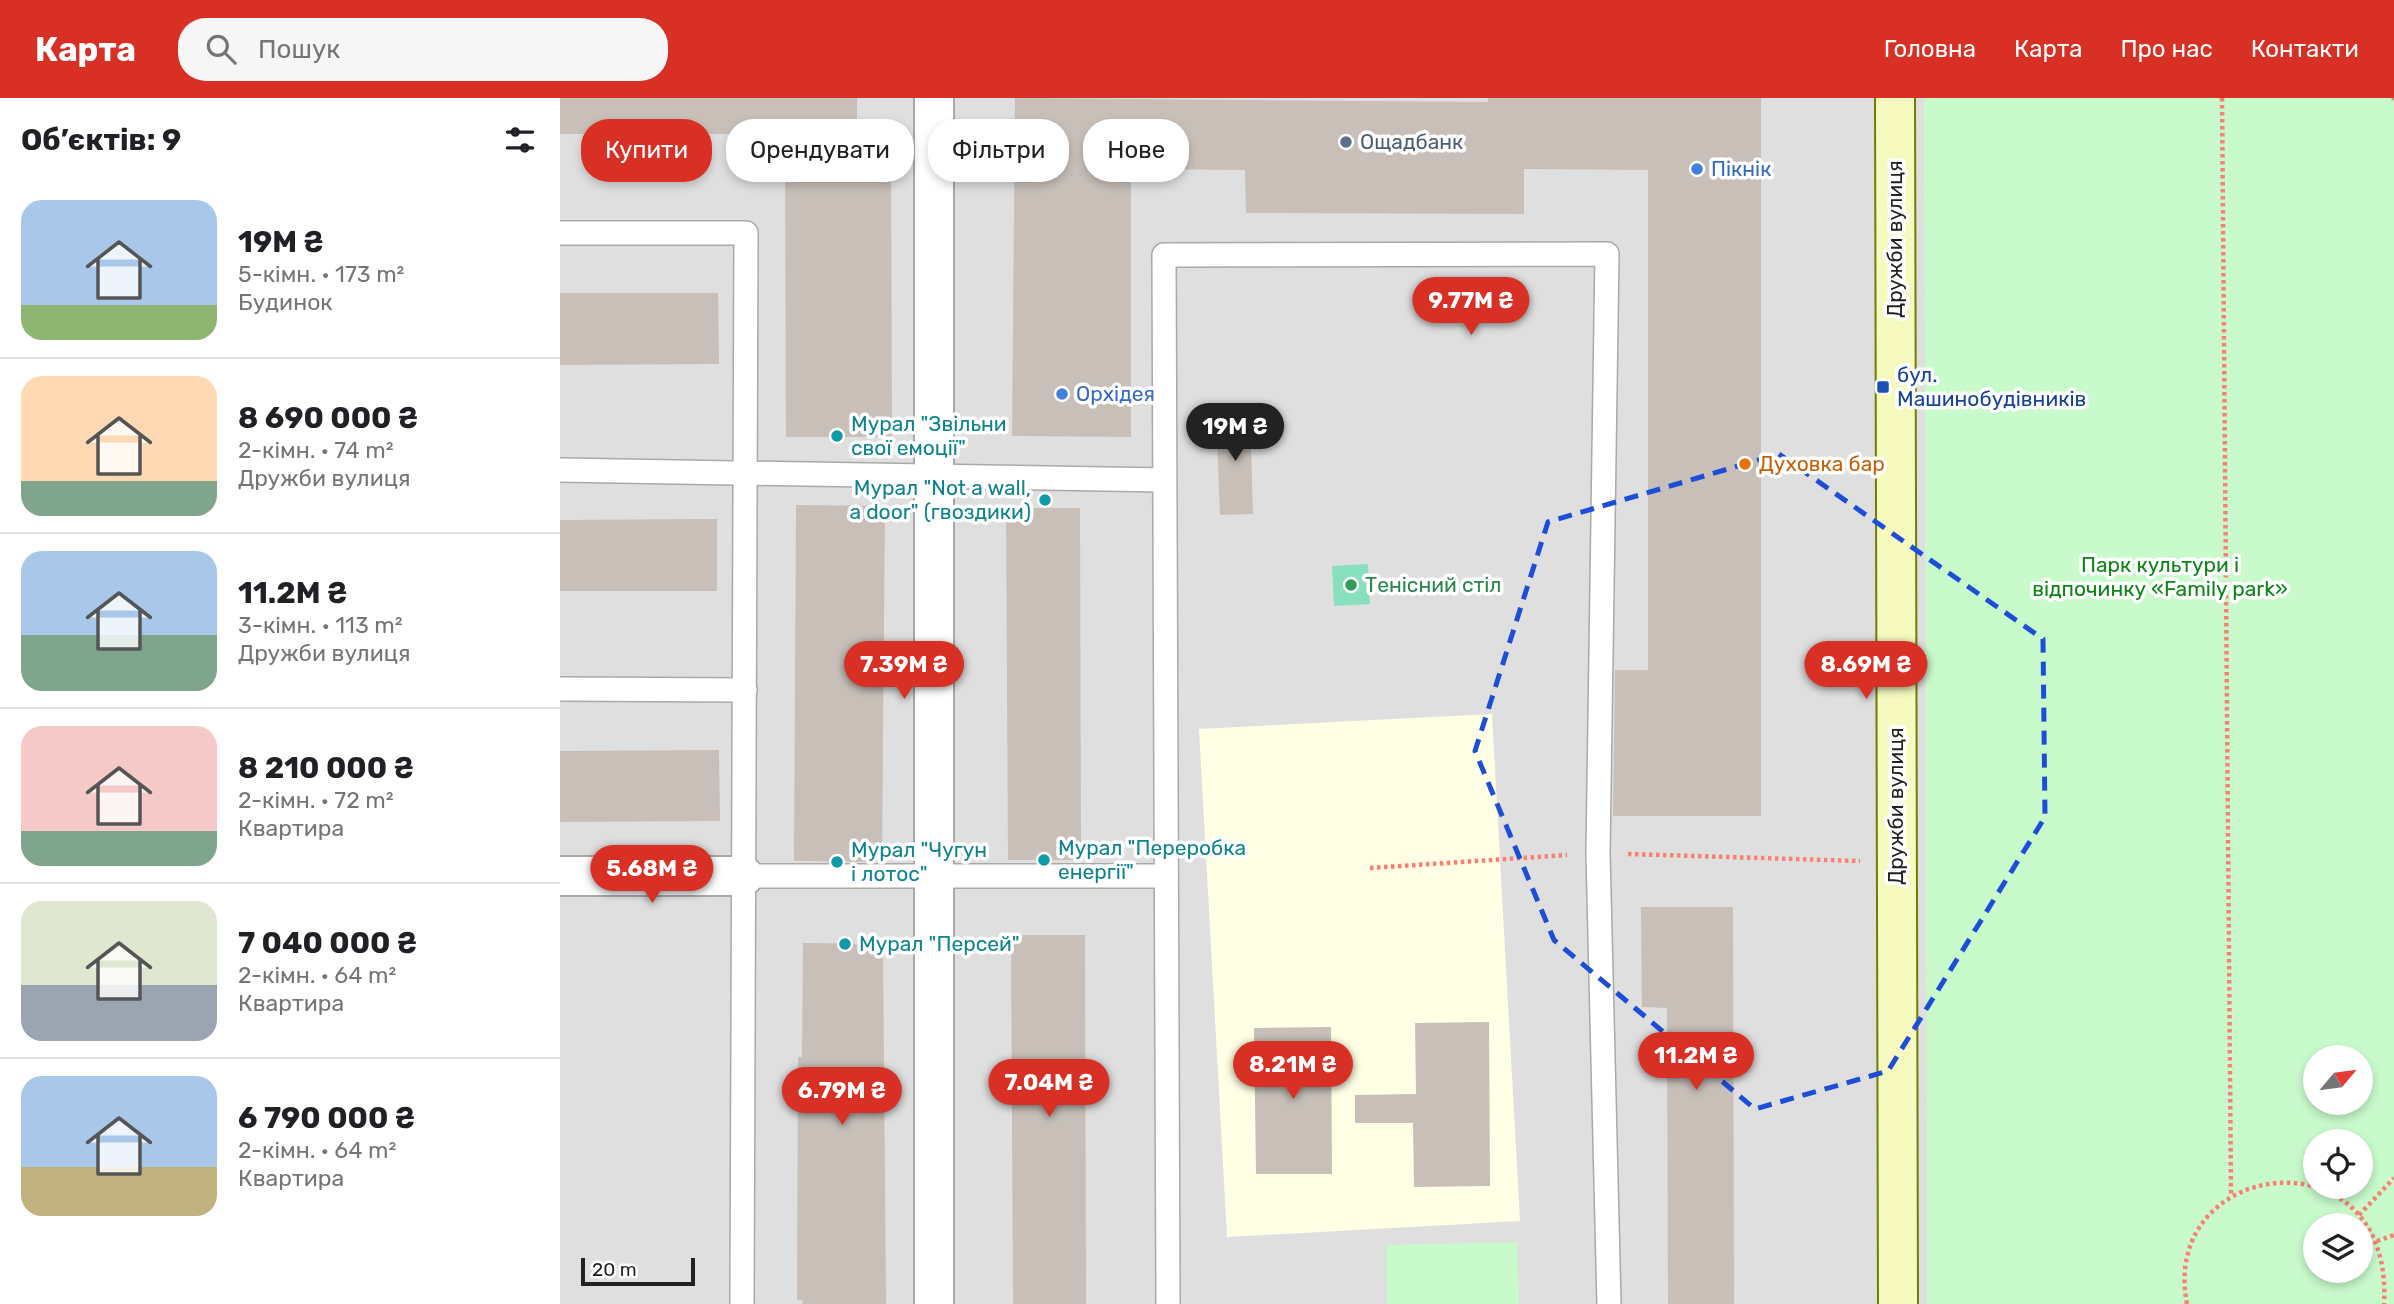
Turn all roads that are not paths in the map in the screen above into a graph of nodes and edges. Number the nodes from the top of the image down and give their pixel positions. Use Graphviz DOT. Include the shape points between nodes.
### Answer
graph roads {
  1 [pos="934,98"];
  2 [pos="1895,98"];
  3 [pos="560,233"];
  4 [pos="560,470"];
  5 [pos="745,472"];
  6 [pos="934,475"];
  7 [pos="1164,480"];
  8 [pos="560,689"];
  9 [pos="745,690"];
  10 [pos="560,876"];
  11 [pos="744,876"];
  12 [pos="934,876"];
  13 [pos="1166,876"];
  14 [pos="742,1304"];
  15 [pos="934,1304"];
  16 [pos="1168,1304"];
  17 [pos="1609,1304"];
  18 [pos="1898,1304"];
  1 -- 6 [label="street"];
  2 -- 18 [label="street, Дружби вулиця"];
  3 -- 5 [label="lane" via="746,233"];
  4 -- 5 [label="lane"];
  5 -- 6 [label="lane"];
  5 -- 9 [label="lane"];
  6 -- 7 [label="lane"];
  6 -- 12 [label="street"];
  7 -- 13 [label="lane"];
  7 -- 17 [label="lane" via="1164,255 1607,254 1598,853"];
  8 -- 9 [label="lane"];
  9 -- 11 [label="lane"];
  10 -- 11 [label="street"];
  11 -- 12 [label="lane"];
  11 -- 14 [label="lane"];
  12 -- 13 [label="lane"];
  12 -- 15 [label="street"];
  13 -- 16 [label="lane"];
}
